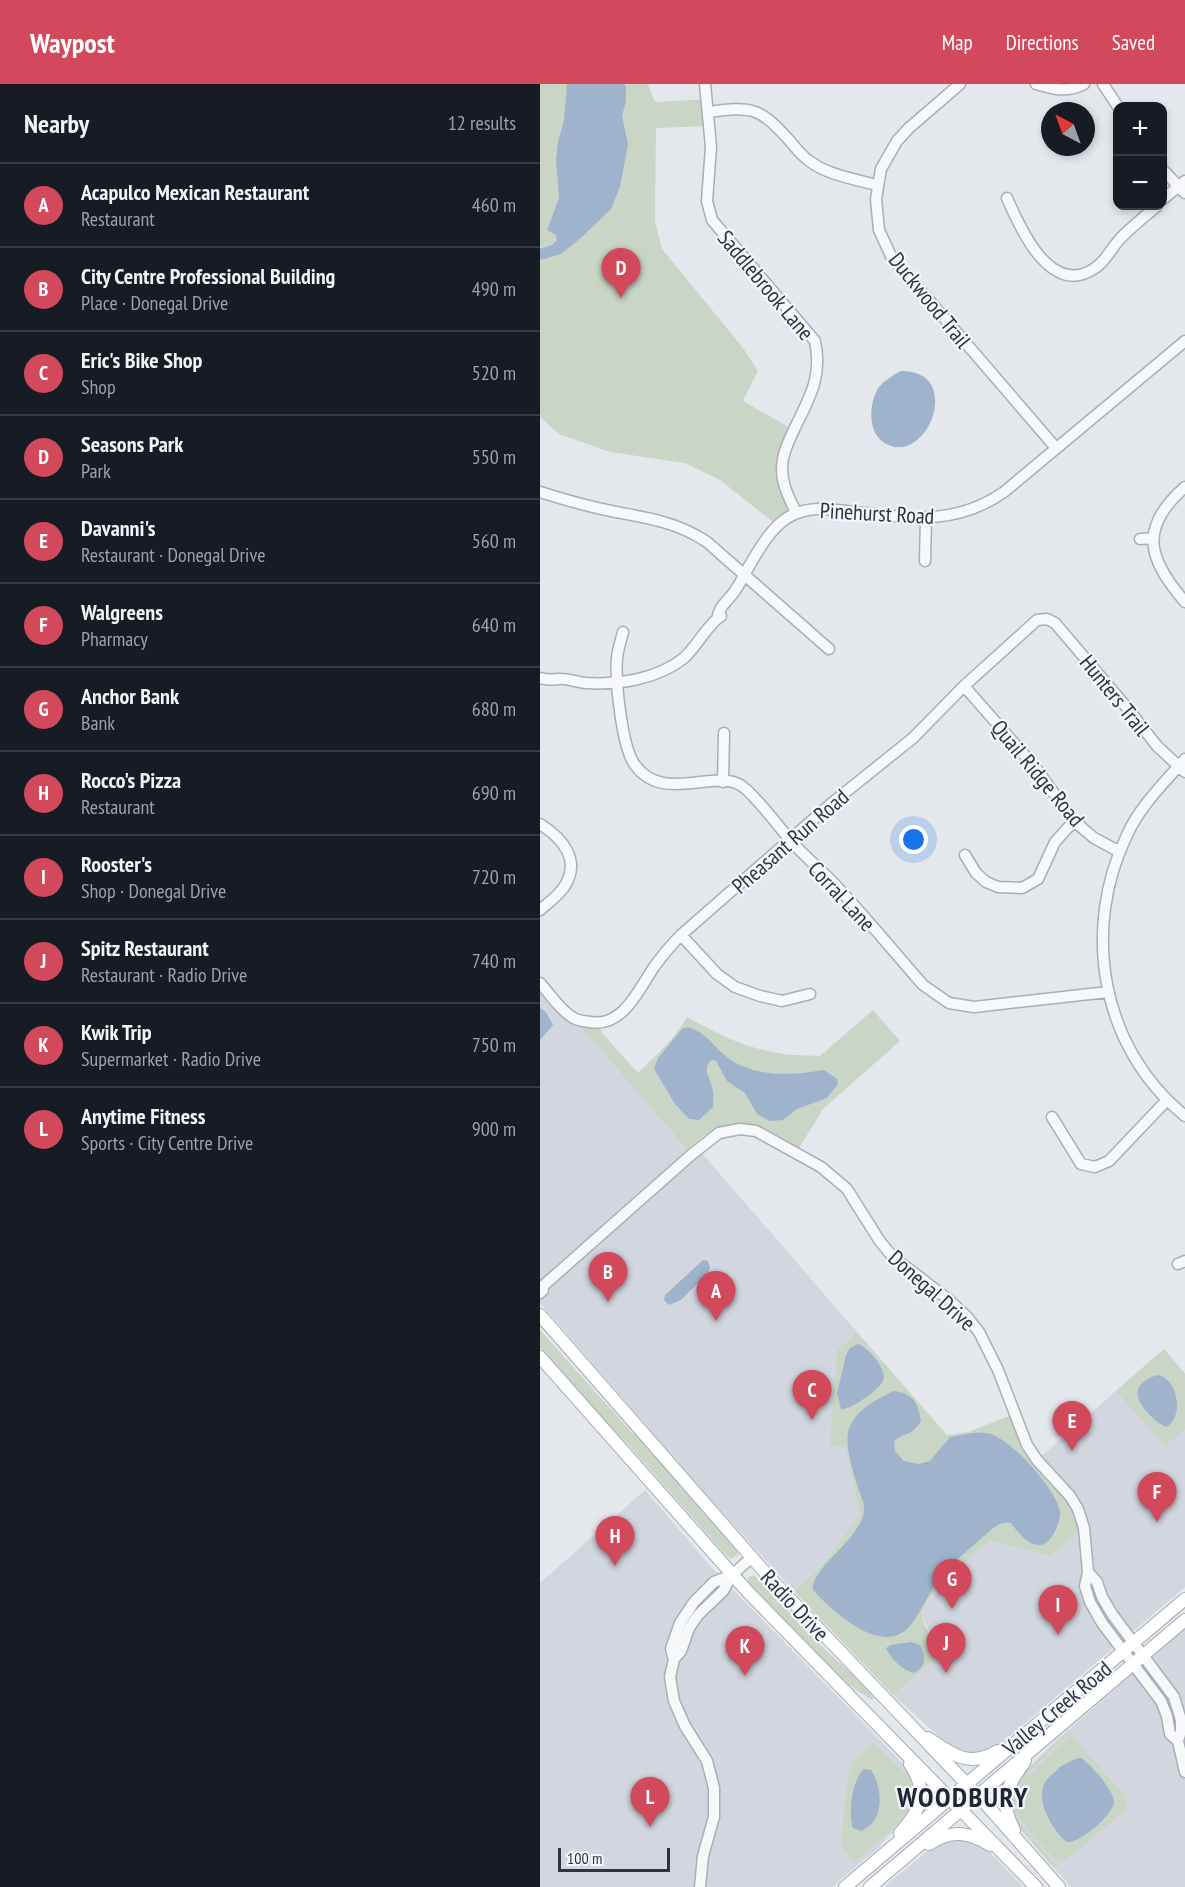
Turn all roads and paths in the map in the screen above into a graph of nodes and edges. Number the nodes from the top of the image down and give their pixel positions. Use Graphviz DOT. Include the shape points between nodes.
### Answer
graph roads {
  1 [pos="705,84"];
  2 [pos="960,84"];
  3 [pos="1036,84"];
  4 [pos="1084,84"];
  5 [pos="1103,84"];
  6 [pos="1115,102"];
  7 [pos="708,112"];
  8 [pos="1167,173"];
  9 [pos="877,185"];
  10 [pos="1183,187"];
  11 [pos="1167,197"];
  12 [pos="1007,198"];
  13 [pos="1152,210"];
  14 [pos="1185,341"];
  15 [pos="1056,448"];
  16 [pos="1185,487"];
  17 [pos="540,492"];
  18 [pos="796,513"];
  19 [pos="926,519"];
  20 [pos="1153,538"];
  21 [pos="1140,539"];
  22 [pos="925,561"];
  23 [pos="744,574"];
  24 [pos="1185,602"];
  25 [pos="1047,619"];
  26 [pos="623,632"];
  27 [pos="829,649"];
  28 [pos="540,672"];
  29 [pos="540,678"];
  30 [pos="558,679"];
  31 [pos="618,682"];
  32 [pos="964,686"];
  33 [pos="724,733"];
  34 [pos="1183,766"];
  35 [pos="723,782"];
  36 [pos="1074,821"];
  37 [pos="540,824"];
  38 [pos="790,840"];
  39 [pos="1120,852"];
  40 [pos="965,855"];
  41 [pos="540,910"];
  42 [pos="681,935"];
  43 [pos="540,983"];
  44 [pos="1108,992"];
  45 [pos="810,994"];
  46 [pos="1167,1100"];
  47 [pos="1185,1116"];
  48 [pos="1052,1117"];
  49 [pos="541,1288"];
  50 [pos="540,1315"];
  51 [pos="540,1324"];
  52 [pos="569,1349"];
  53 [pos="540,1357"];
  54 [pos="752,1558"];
  55 [pos="732,1575"];
  56 [pos="1185,1599"];
  57 [pos="1185,1620"];
  58 [pos="1129,1647"];
  59 [pos="1138,1660"];
  60 [pos="909,1725"];
  61 [pos="1022,1737"];
  62 [pos="893,1740"];
  63 [pos="1036,1746"];
  64 [pos="1185,1772"];
  65 [pos="967,1784"];
  66 [pos="977,1796"];
  67 [pos="950,1798"];
  68 [pos="961,1809"];
  69 [pos="1021,1843"];
  70 [pos="1007,1856"];
  71 [pos="876,1862"];
  72 [pos="702,1870"];
  73 [pos="886,1874"];
  74 [pos="700,1887"];
  75 [pos="708,1887"];
  76 [pos="845,1887"];
  77 [pos="870,1887"];
  78 [pos="1036,1887"];
  79 [pos="1059,1887"];
  1 -- 7 [label="street, Saddlebrook Lane"];
  2 -- 9 [label="street, Duckwood Trail" via="897,141"];
  3 -- 4 [label="street" via="1059,90"];
  5 -- 6 [label="street"];
  7 -- 9 [label="street" via="756,111 769,118 807,160 824,170"];
  7 -- 18 [label="street, Saddlebrook Lane" via="711,147 707,201 712,220 815,341 818,371 782,466 785,490"];
  8 -- 10 [label="street"];
  9 -- 15 [label="street, Duckwood Trail" via="879,230 891,256"];
  10 -- 11 [label="street"];
  12 -- 13 [label="street" via="1042,260 1058,272 1079,275 1098,267 1121,238"];
  14 -- 15 [label="street, Pinehurst Road"];
  15 -- 19 [label="street, Pinehurst Road" via="992,501 961,514"];
  16 -- 20 [label="street" via="1166,506"];
  17 -- 23 [label="street" via="661,520 691,531"];
  18 -- 19 [label="street, Pinehurst Road" via="810,509"];
  18 -- 23 [label="street, Pinehurst Road" via="775,529"];
  19 -- 22 [label="street"];
  20 -- 21 [label="street"];
  20 -- 24 [label="street" via="1162,573"];
  23 -- 27 [label="street"];
  23 -- 31 [label="street, Pinehurst Road" via="717,619 692,650 670,668"];
  25 -- 32 [label="street, Pheasant Run Road" via="1037,620"];
  25 -- 34 [label="street, Hunters Trail" via="1055,623 1157,746"];
  26 -- 31 [label="street, Corral Lane" via="617,660"];
  28 -- 30 [label="street, Pinehurst Road"];
  29 -- 30 [label="street, Pinehurst Road"];
  30 -- 31 [label="street, Pinehurst Road"];
  31 -- 35 [label="street, Corral Lane" via="623,735 635,767 664,784"];
  32 -- 36 [label="street, Quail Ridge Road" via="1035,767"];
  32 -- 38 [label="street, Pheasant Run Road" via="901,749"];
  33 -- 35 [label="street"];
  34 -- 39 [label="street" via="1137,818"];
  35 -- 38 [label="street, Corral Lane" via="747,790"];
  36 -- 39 [label="street, Quail Ridge Road"];
  36 -- 40 [label="street" via="1055,842 1038,879 1022,888 986,882"];
  37 -- 41 [label="street" via="562,841 571,868 564,888"];
  38 -- 42 [label="street, Pheasant Run Road"];
  38 -- 44 [label="street, Corral Lane" via="923,985 949,1003 974,1007"];
  39 -- 44 [label="street" via="1102,921"];
  42 -- 43 [label="street, Pheasant Run Road" via="625,1010 605,1021 574,1018"];
  42 -- 45 [label="street" via="717,974 735,987 782,1001"];
  44 -- 46 [label="street" via="1129,1051"];
  46 -- 47 [label="street"];
  46 -- 48 [label="street" via="1102,1166 1081,1164"];
  49 -- 58 [label="street, Donegal Drive" via="711,1138 724,1131 748,1129 764,1135 835,1177 851,1194 892,1257 949,1300 975,1326 990,1352 1027,1445 1078,1509 1088,1572 1097,1581"];
  50 -- 52 [label="main road, Radio Drive"];
  51 -- 52 [label="main road"];
  52 -- 54 [label="main road, Radio Drive"];
  53 -- 55 [label="main road, Radio Drive"];
  54 -- 55 [label="street"];
  54 -- 60 [label="main road, Radio Drive"];
  55 -- 62 [label="main road, Radio Drive"];
  55 -- 72 [label="street" via="714,1582 699,1596 684,1615 671,1649 674,1701 707,1761 714,1788 714,1817"];
  56 -- 58 [label="main road, Valley Creek Road"];
  57 -- 59 [label="main road, Valley Creek Road"];
  58 -- 59 [label="street, Donegal Drive"];
  58 -- 61 [label="main road, Valley Creek Road"];
  59 -- 63 [label="main road, Valley Creek Road"];
  59 -- 64 [label="street, Donegal Drive" via="1169,1690 1177,1705 1181,1731 1178,1741"];
  60 -- 61 [label="main road" via="954,1755 969,1760 990,1756"];
  60 -- 65 [label="main road, Radio Drive"];
  61 -- 65 [label="main road, Valley Creek Road"];
  62 -- 67 [label="main road, Radio Drive"];
  62 -- 71 [label="main road" via="918,1778 920,1800 911,1820"];
  63 -- 66 [label="main road, Valley Creek Road"];
  63 -- 69 [label="main road" via="1005,1795 1007,1817"];
  65 -- 66 [label="main road, Radio Drive"];
  65 -- 67 [label="main road, Valley Creek Road"];
  66 -- 68 [label="main road, Valley Creek Road"];
  66 -- 69 [label="main road, Radio Drive"];
  67 -- 68 [label="main road, Radio Drive"];
  67 -- 71 [label="main road, Valley Creek Road"];
  68 -- 70 [label="main road, Radio Drive"];
  68 -- 73 [label="main road, Valley Creek Road"];
  69 -- 79 [label="main road, Radio Drive"];
  70 -- 73 [label="main road" via="974,1836 951,1834 933,1841"];
  70 -- 78 [label="main road, Radio Drive"];
  71 -- 76 [label="main road, Valley Creek Road"];
  72 -- 74 [label="street"];
  72 -- 75 [label="street"];
  73 -- 77 [label="main road, Valley Creek Road"];
}
